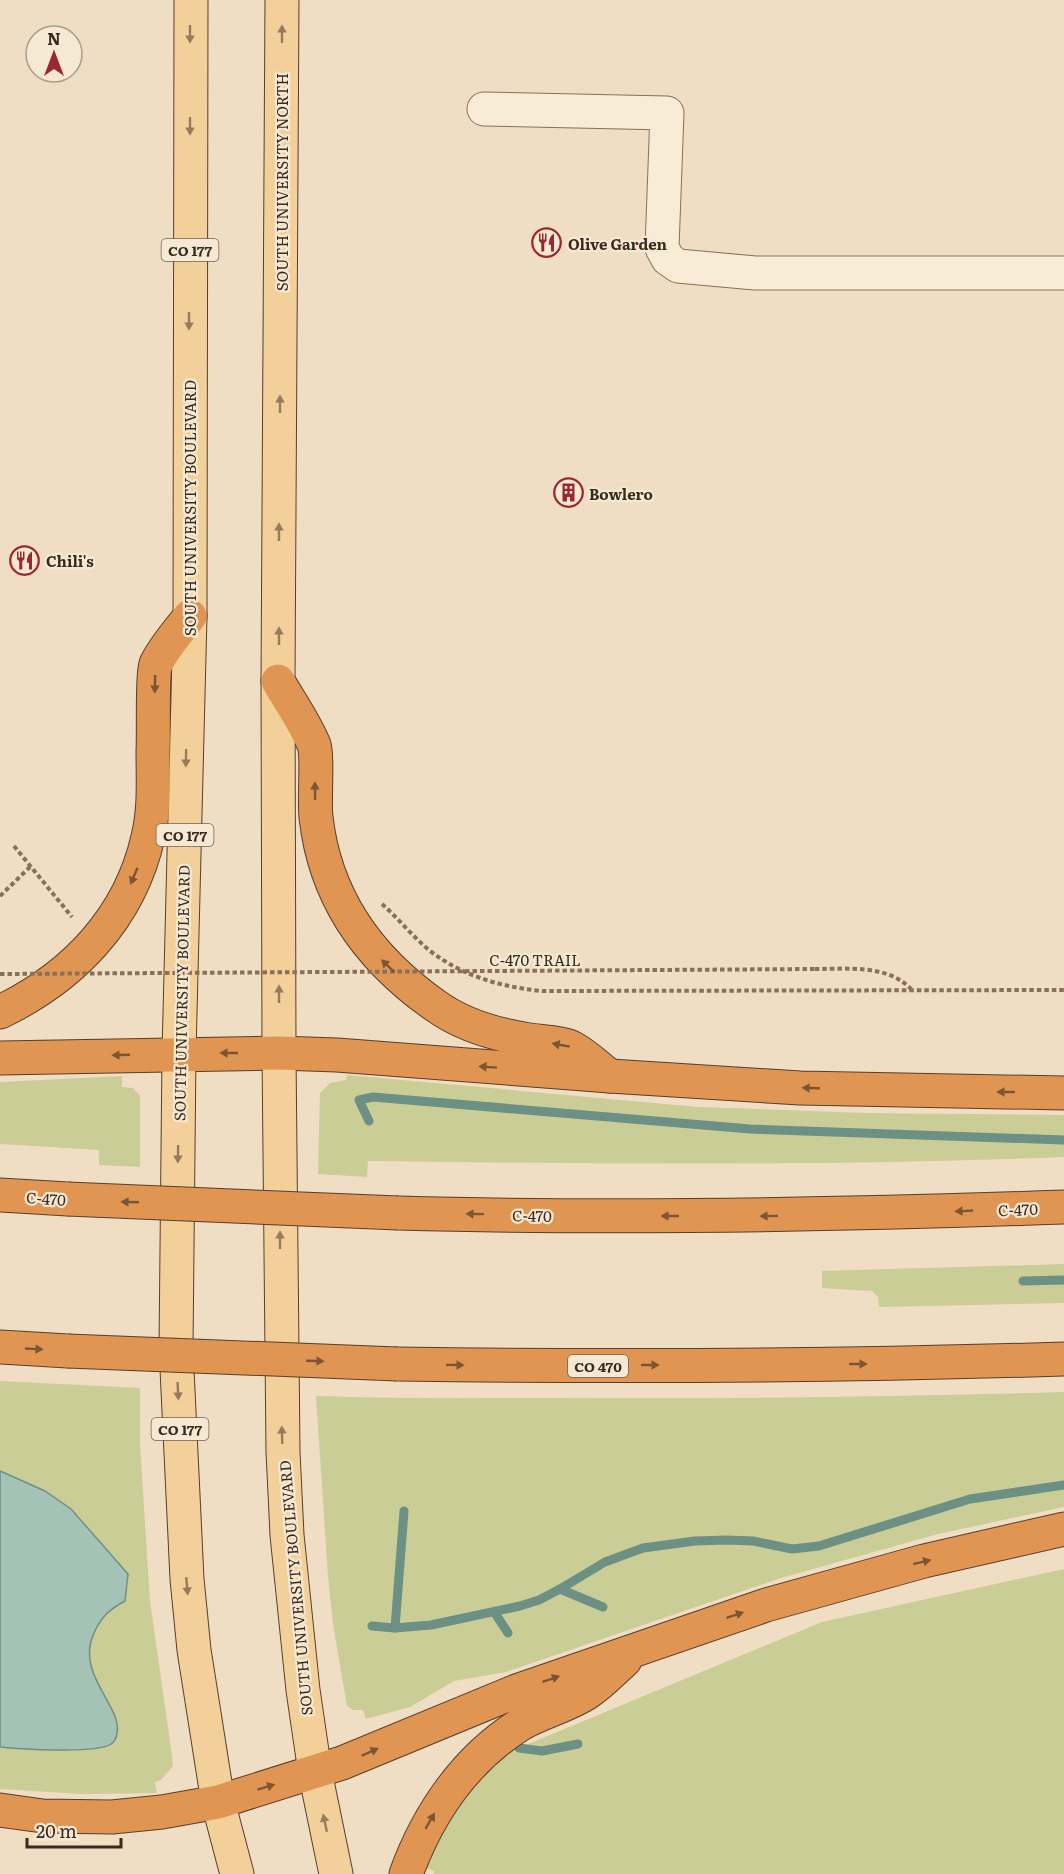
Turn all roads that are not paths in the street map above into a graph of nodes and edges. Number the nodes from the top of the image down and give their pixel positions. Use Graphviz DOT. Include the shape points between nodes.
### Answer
graph roads {
  1 [pos="190,0"];
  2 [pos="282,0"];
  3 [pos="484,109"];
  4 [pos="1064,273"];
  5 [pos="280,364"];
  6 [pos="190,616"];
  7 [pos="278,681"];
  8 [pos="0,1012"];
  9 [pos="179,1053"];
  10 [pos="279,1053"];
  11 [pos="0,1059"];
  12 [pos="609,1076"];
  13 [pos="1064,1093"];
  14 [pos="0,1195"];
  15 [pos="1064,1207"];
  16 [pos="0,1347"];
  17 [pos="1064,1359"];
  18 [pos="1064,1529"];
  19 [pos="639,1648"];
  20 [pos="315,1772"];
  21 [pos="218,1802"];
  22 [pos="0,1810"];
  23 [pos="237,1874"];
  24 [pos="336,1874"];
  25 [pos="406,1874"];
  1 -- 6 [label="main road, SOUTH UNIVERSITY BOULEVARD / CO 177, one-way"];
  5 -- 2 [label="main road, SOUTH UNIVERSITY NORTH, one-way"];
  3 -- 4 [label="lane" via="667,113 662,248 678,266 755,273"];
  7 -- 5 [label="main road, SOUTH UNIVERSITY BOULEVARD, one-way"];
  6 -- 8 [label="highway, one-way" via="155,666 151,823 125,896 102,934 69,968 47,986"];
  6 -- 9 [label="main road, SOUTH UNIVERSITY BOULEVARD / CO 177, one-way"];
  10 -- 7 [label="main road, SOUTH UNIVERSITY BOULEVARD, one-way"];
  12 -- 7 [label="highway, one-way" via="572,1047 504,1036 465,1023 407,985 369,947 344,908 330,876 317,826 315,747"];
  10 -- 9 [label="highway, one-way"];
  9 -- 11 [label="highway, one-way"];
  9 -- 21 [label="main road, SOUTH UNIVERSITY BOULEVARD / CO 177, one-way" via="176,1326 182,1495 194,1650"];
  12 -- 10 [label="highway, one-way"];
  20 -- 10 [label="main road, SOUTH UNIVERSITY BOULEVARD, one-way" via="287,1535 281,1384"];
  13 -- 12 [label="highway, one-way" via="841,1089"];
  15 -- 14 [label="highway, C-470, one-way, bridge" via="729,1216 398,1212"];
  16 -- 17 [label="highway, CO 470, one-way, bridge" via="397,1364 881,1364"];
  19 -- 18 [label="highway, one-way" via="842,1583"];
  20 -- 19 [label="highway, one-way" via="473,1708"];
  25 -- 19 [label="highway, one-way" via="421,1836 439,1806 482,1754 523,1723 587,1693"];
  21 -- 20 [label="highway, one-way"];
  24 -- 20 [label="main road, SOUTH UNIVERSITY BOULEVARD, one-way"];
  21 -- 22 [label="highway" via="112,1817 43,1816"];
  21 -- 23 [label="main road, SOUTH UNIVERSITY BOULEVARD"];
}
